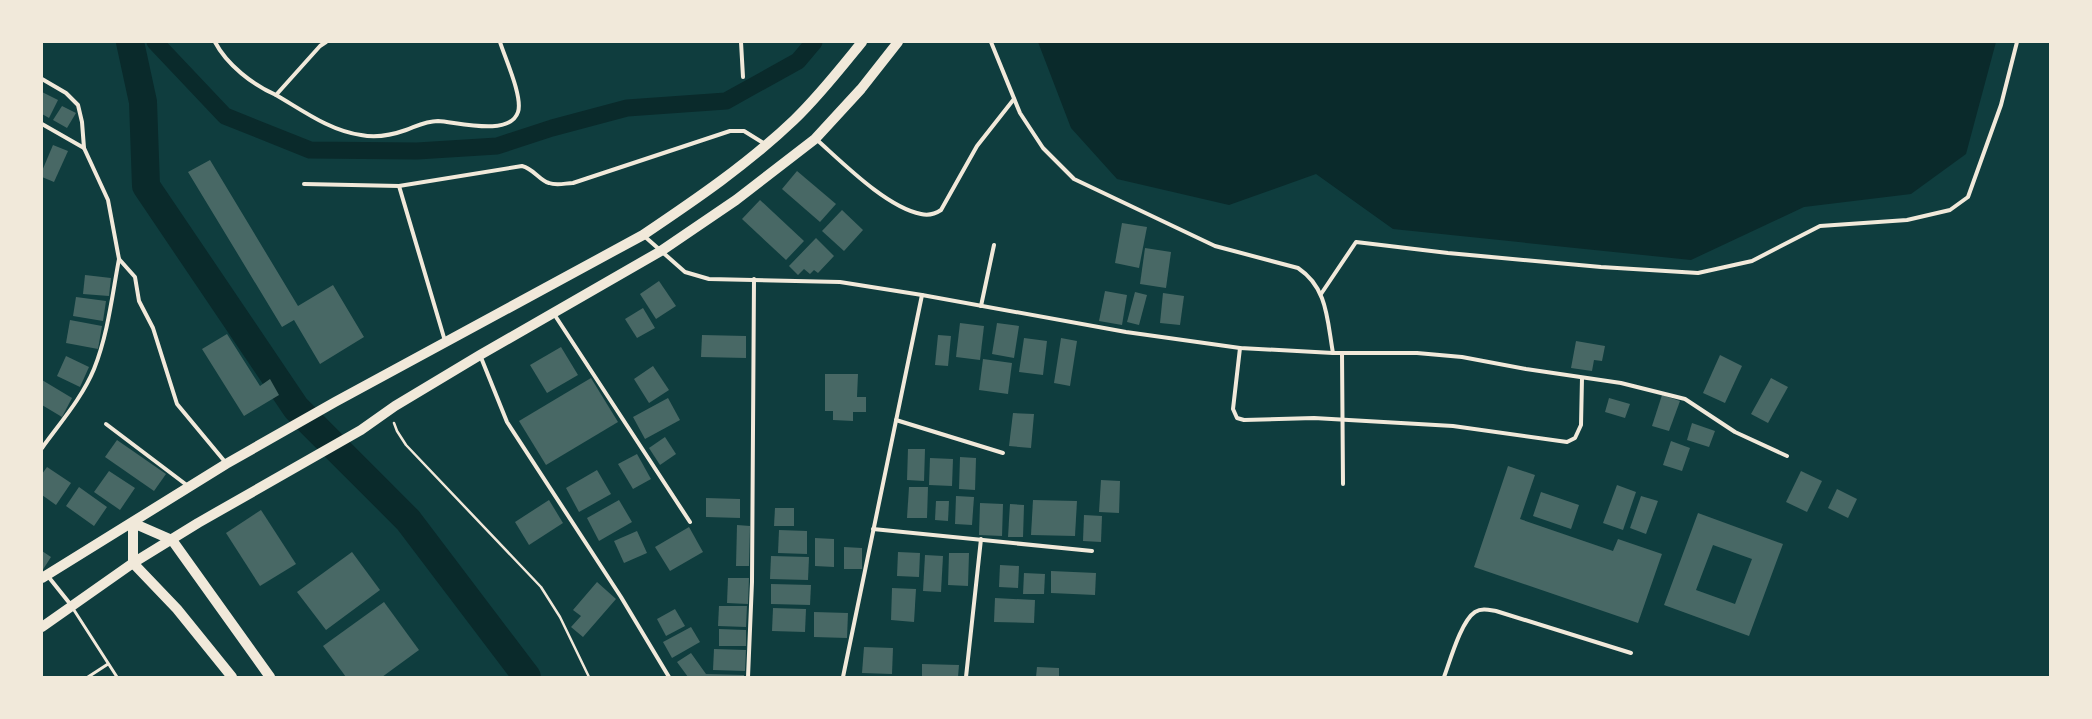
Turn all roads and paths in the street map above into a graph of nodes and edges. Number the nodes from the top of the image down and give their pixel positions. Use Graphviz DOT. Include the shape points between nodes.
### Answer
graph roads {
  1 [pos="215,42"];
  2 [pos="326,42"];
  3 [pos="500,42"];
  4 [pos="741,42"];
  5 [pos="862,42"];
  6 [pos="898,42"];
  7 [pos="991,42"];
  8 [pos="2017,42"];
  9 [pos="743,77"];
  10 [pos="42,79"];
  11 [pos="276,95"];
  12 [pos="1014,99"];
  13 [pos="42,124"];
  14 [pos="815,138"];
  15 [pos="766,145"];
  16 [pos="84,148"];
  17 [pos="304,184"];
  18 [pos="399,186"];
  19 [pos="643,235"];
  20 [pos="994,245"];
  21 [pos="661,251"];
  22 [pos="119,259"];
  23 [pos="754,280"];
  24 [pos="1321,294"];
  25 [pos="922,295"];
  26 [pos="981,306"];
  27 [pos="554,314"];
  28 [pos="445,341"];
  29 [pos="1240,348"];
  30 [pos="1333,353"];
  31 [pos="1342,353"];
  32 [pos="480,355"];
  33 [pos="1582,378"];
  34 [pos="396,406"];
  35 [pos="896,420"];
  36 [pos="1343,420"];
  37 [pos="106,424"];
  38 [pos="42,448"];
  39 [pos="1003,453"];
  40 [pos="1787,456"];
  41 [pos="226,464"];
  42 [pos="1343,484"];
  43 [pos="188,486"];
  44 [pos="690,522"];
  45 [pos="133,523"];
  46 [pos="873,529"];
  47 [pos="981,539"];
  48 [pos="172,540"];
  49 [pos="1092,550"];
  50 [pos="132,563"];
  51 [pos="44,576"];
  52 [pos="71,606"];
  53 [pos="42,627"];
  54 [pos="1631,653"];
  55 [pos="108,664"];
  56 [pos="88,677"];
  57 [pos="117,677"];
  58 [pos="232,677"];
  59 [pos="270,677"];
  60 [pos="589,677"];
  61 [pos="669,677"];
  62 [pos="748,677"];
  63 [pos="843,677"];
  64 [pos="966,677"];
  65 [pos="1444,677"];
  1 -- 11 [label="street" via="219,50 247,78"];
  2 -- 11 [label="street"];
  3 -- 11 [label="street" via="516,89 518,113 509,123 497,126 481,127 436,121 378,136 360,135 322,122"];
  4 -- 9 [label="street"];
  5 -- 15 [label="main road" via="829,83"];
  6 -- 14 [label="main road" via="861,89"];
  7 -- 12 [label="street"];
  8 -- 24 [label="street" via="2001,105 1968,197 1950,210 1907,220 1820,226 1752,261 1698,273 1456,254 1356,242"];
  10 -- 16 [label="street" via="66,93 78,105"];
  12 -- 14 [label="street" via="977,146 941,210 933,214 921,214 873,189"];
  12 -- 24 [label="street" via="1043,148 1074,180 1215,246 1298,268 1316,283"];
  13 -- 16 [label="street"];
  14 -- 21 [label="main road" via="736,200"];
  15 -- 18 [label="street" via="744,131 737,130 573,183 549,183 534,171 522,166"];
  15 -- 19 [label="main road" via="703,194"];
  16 -- 22 [label="street" via="108,200"];
  17 -- 18 [label="street"];
  18 -- 28 [label="street"];
  19 -- 21 [label="street"];
  19 -- 28 [label="main road"];
  20 -- 26 [label="street"];
  21 -- 23 [label="street" via="685,272 709,279"];
  21 -- 27 [label="main road"];
  22 -- 38 [label="street" via="105,335 93,370"];
  22 -- 41 [label="street" via="135,277 139,301 153,328 176,404"];
  23 -- 25 [label="street" via="840,282"];
  23 -- 62 [label="street" via="752,582"];
  24 -- 30 [label="street"];
  25 -- 26 [label="street"];
  25 -- 35 [label="street"];
  26 -- 29 [label="street" via="1126,332"];
  27 -- 32 [label="main road"];
  27 -- 44 [label="street"];
  28 -- 41 [label="main road"];
  29 -- 30 [label="street"];
  29 -- 36 [label="street" via="1233,409 1238,418"];
  30 -- 31 [label="street"];
  31 -- 33 [label="street" via="1417,353 1462,357"];
  31 -- 36 [label="street"];
  32 -- 34 [label="main road"];
  32 -- 61 [label="street" via="506,422 621,598"];
  33 -- 36 [label="street" via="1581,425 1575,438 1567,442 1453,426"];
  33 -- 40 [label="street" via="1621,383 1685,399 1735,432"];
  34 -- 48 [label="main road" via="361,430"];
  34 -- 60 [label="path" via="394,422 406,444 541,587 560,617"];
  35 -- 39 [label="street"];
  35 -- 46 [label="street"];
  36 -- 42 [label="street"];
  37 -- 43 [label="street"];
  41 -- 43 [label="main road"];
  43 -- 45 [label="main road"];
  45 -- 48 [label="main road"];
  45 -- 50 [label="main road"];
  45 -- 51 [label="main road"];
  46 -- 47 [label="street"];
  46 -- 63 [label="street"];
  47 -- 49 [label="street"];
  47 -- 64 [label="street"];
  48 -- 50 [label="main road"];
  48 -- 59 [label="main road"];
  50 -- 52 [label="main road"];
  50 -- 58 [label="main road" via="176,609"];
  51 -- 52 [label="street"];
  52 -- 53 [label="main road"];
  52 -- 55 [label="lane"];
  54 -- 65 [label="street" via="1485,609 1475,613 1466,623"];
  55 -- 56 [label="lane"];
  55 -- 57 [label="lane"];
}
